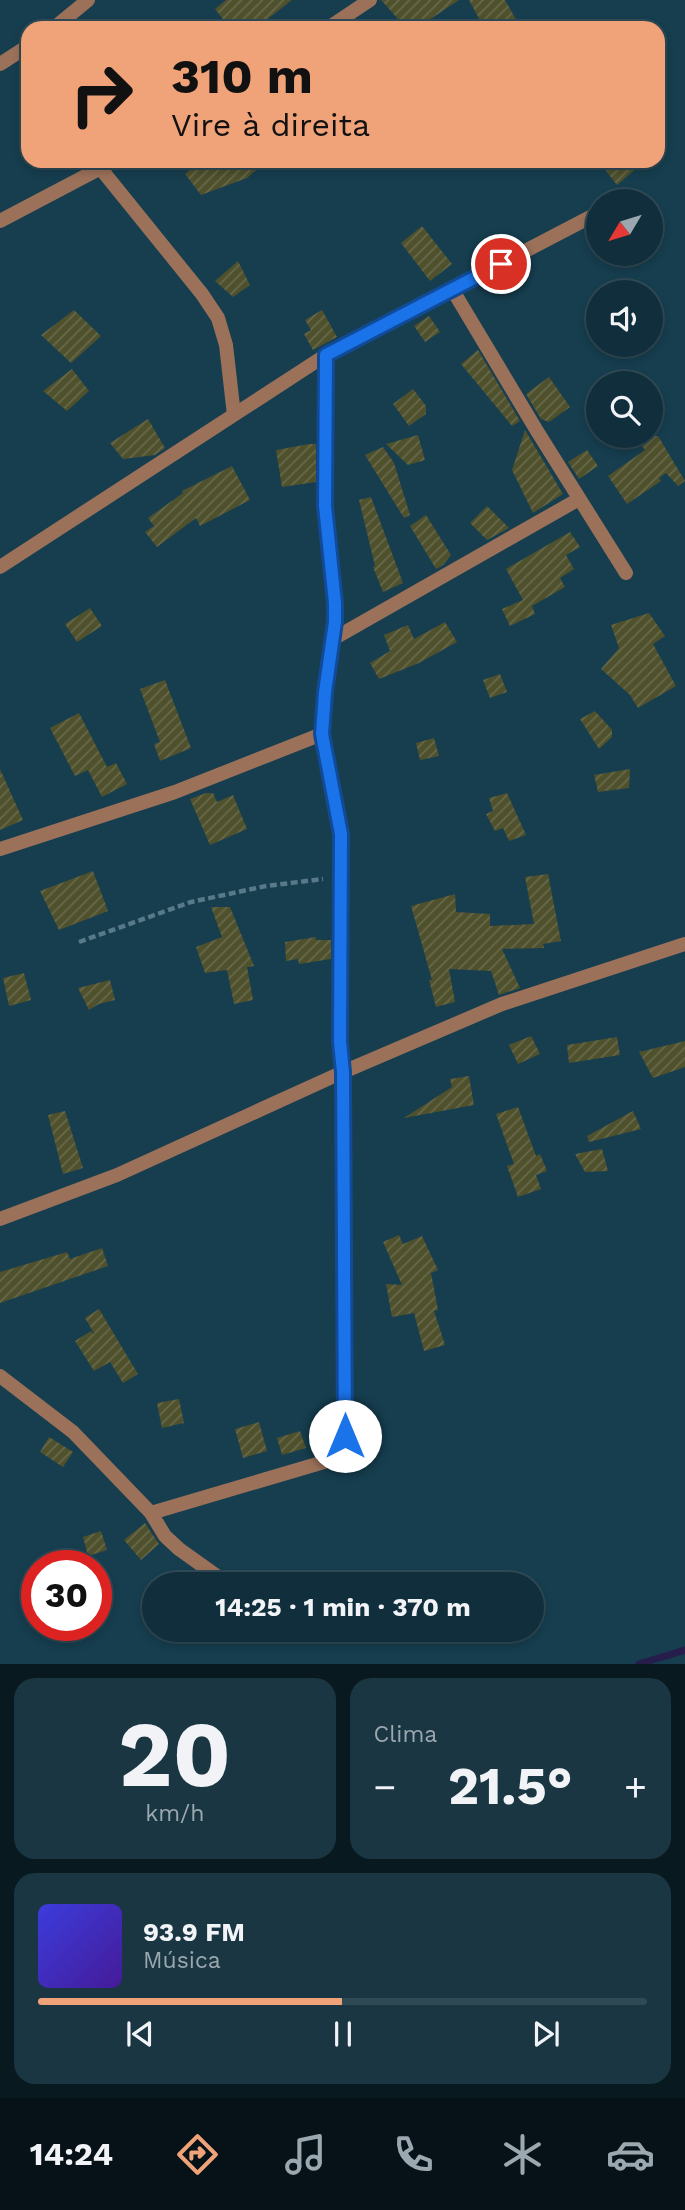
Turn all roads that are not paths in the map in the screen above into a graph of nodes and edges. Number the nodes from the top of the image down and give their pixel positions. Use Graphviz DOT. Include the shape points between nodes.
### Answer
graph roads {
  1 [pos="88,0"];
  2 [pos="370,0"];
  3 [pos="62,21"];
  4 [pos="338,21"];
  5 [pos="21,50"];
  6 [pos="0,64"];
  7 [pos="101,169"];
  8 [pos="586,219"];
  9 [pos="0,221"];
  10 [pos="452,289"];
  11 [pos="326,355"];
  12 [pos="234,415"];
  13 [pos="579,499"];
  14 [pos="0,567"];
  15 [pos="626,573"];
  16 [pos="333,639"];
  17 [pos="322,734"];
  18 [pos="0,849"];
  19 [pos="685,944"];
  20 [pos="343,1072"];
  21 [pos="0,1219"];
  22 [pos="0,1376"];
  23 [pos="150,1513"];
  24 [pos="211,1572"];
  1 -- 3 [label="street"];
  2 -- 4 [label="street"];
  5 -- 6 [label="street"];
  7 -- 9 [label="street"];
  7 -- 12 [label="street" via="218,318"];
  8 -- 10 [label="street"];
  10 -- 11 [label="street"];
  10 -- 13 [label="street"];
  11 -- 12 [label="street"];
  11 -- 16 [label="street" via="325,506 335,603"];
  12 -- 14 [label="street"];
  13 -- 15 [label="street"];
  13 -- 16 [label="street"];
  16 -- 17 [label="street"];
  17 -- 18 [label="street" via="175,792"];
  17 -- 20 [label="street" via="341,834"];
  19 -- 20 [label="street" via="502,1004"];
  20 -- 21 [label="street" via="117,1175"];
  20 -- 23 [label="street" via="345,1436 341,1452 324,1462"];
  22 -- 23 [label="street" via="73,1432"];
  23 -- 24 [label="street" via="165,1536"];
}
